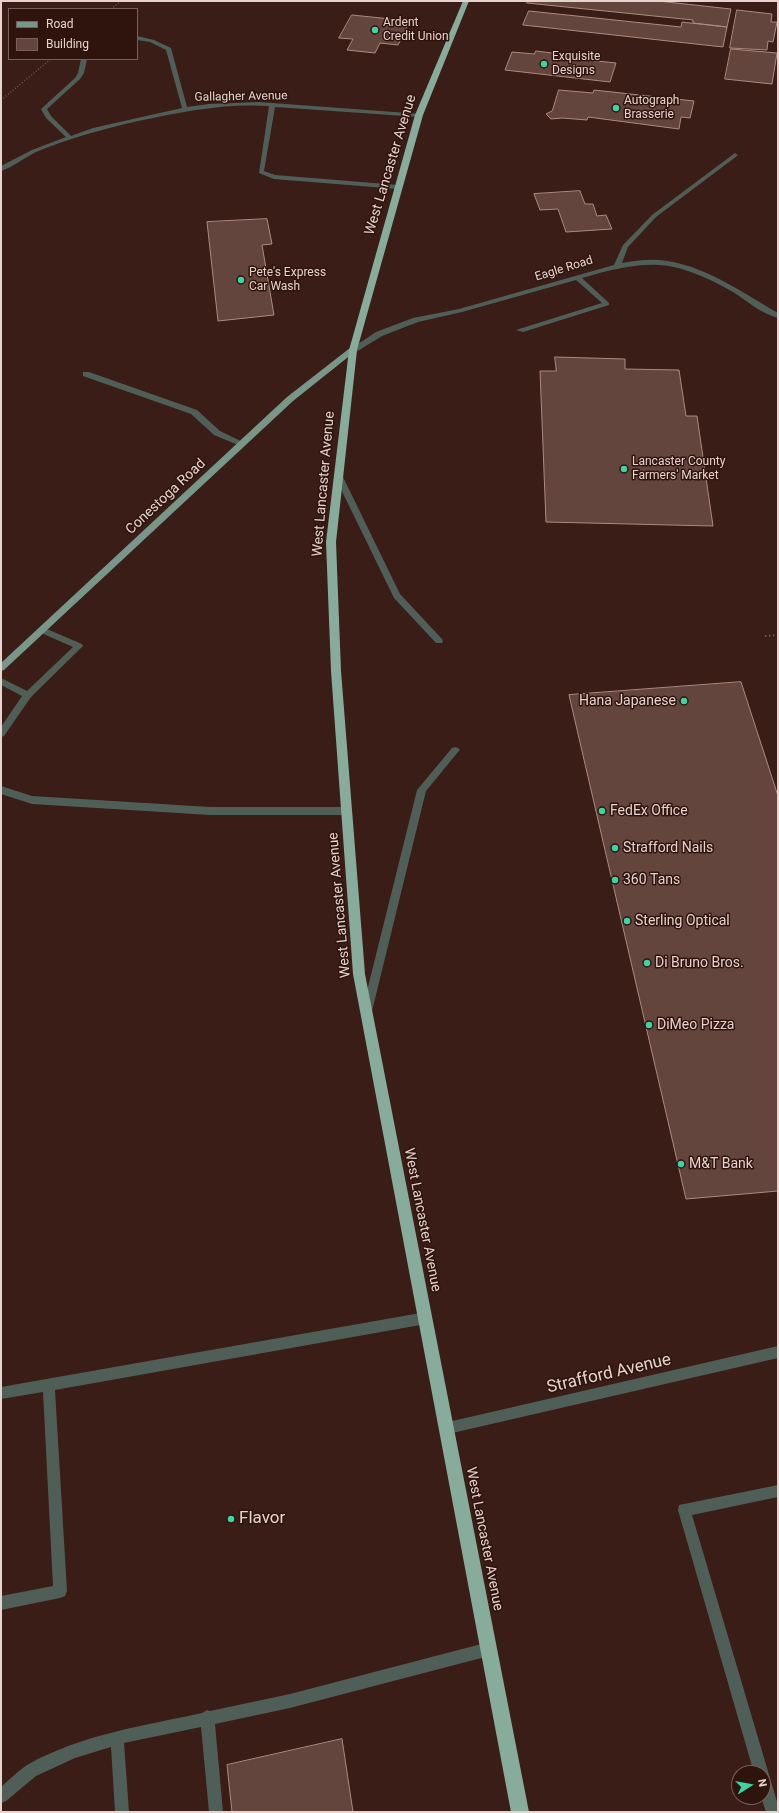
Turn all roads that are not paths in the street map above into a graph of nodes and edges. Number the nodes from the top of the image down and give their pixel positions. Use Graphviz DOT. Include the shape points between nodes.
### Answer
graph roads {
  1 [pos="466,1"];
  2 [pos="138,38"];
  3 [pos="84,60"];
  4 [pos="272,105"];
  5 [pos="185,109"];
  6 [pos="419,115"];
  7 [pos="70,138"];
  8 [pos="735,155"];
  9 [pos="1,169"];
  10 [pos="398,187"];
  11 [pos="617,266"];
  12 [pos="577,277"];
  13 [pos="778,316"];
  14 [pos="520,330"];
  15 [pos="353,350"];
  16 [pos="86,374"];
  17 [pos="242,443"];
  18 [pos="339,477"];
  19 [pos="42,630"];
  20 [pos="439,641"];
  21 [pos="1,668"];
  22 [pos="1,681"];
  23 [pos="28,695"];
  24 [pos="1,734"];
  25 [pos="455,750"];
  26 [pos="1,790"];
  27 [pos="346,811"];
  28 [pos="367,1011"];
  29 [pos="426,1318"];
  30 [pos="778,1352"];
  31 [pos="49,1385"];
  32 [pos="1,1393"];
  33 [pos="448,1428"];
  34 [pos="778,1491"];
  35 [pos="1,1602"];
  36 [pos="489,1649"];
  37 [pos="207,1718"];
  38 [pos="117,1738"];
  39 [pos="759,1765"];
  40 [pos="1,1796"];
  41 [pos="122,1812"];
  42 [pos="216,1812"];
  43 [pos="520,1812"];
  1 -- 6 [label="highway, West Lancaster Avenue"];
  2 -- 5 [label="street" via="169,49"];
  3 -- 7 [label="street" via="77,79 44,109 48,117"];
  4 -- 5 [label="street, Gallagher Avenue"];
  4 -- 6 [label="street, Gallagher Avenue"];
  4 -- 10 [label="street" via="261,172 274,178"];
  5 -- 7 [label="street, Gallagher Avenue" via="95,129"];
  6 -- 10 [label="highway, West Lancaster Avenue"];
  7 -- 9 [label="street, Gallagher Avenue" via="34,151"];
  8 -- 11 [label="street" via="654,216 625,246"];
  10 -- 15 [label="highway, West Lancaster Avenue"];
  11 -- 12 [label="street, Eagle Road"];
  11 -- 13 [label="street, Eagle Road" via="660,262 693,269"];
  12 -- 14 [label="street" via="608,304"];
  12 -- 15 [label="street, Eagle Road" via="460,311 416,320 379,334"];
  15 -- 17 [label="main road, Conestoga Road" via="290,398"];
  15 -- 18 [label="highway, West Lancaster Avenue"];
  16 -- 17 [label="street" via="194,412 217,433"];
  17 -- 19 [label="main road, Conestoga Road"];
  18 -- 20 [label="street" via="397,596"];
  18 -- 27 [label="highway, West Lancaster Avenue" via="331,542 336,672"];
  19 -- 21 [label="main road, Conestoga Road"];
  19 -- 23 [label="street" via="79,646"];
  22 -- 23 [label="street"];
  23 -- 24 [label="street"];
  25 -- 28 [label="street" via="422,790"];
  26 -- 27 [label="street" via="32,800 210,811"];
  27 -- 28 [label="highway, West Lancaster Avenue" via="360,974"];
  28 -- 29 [label="highway, West Lancaster Avenue"];
  29 -- 31 [label="street"];
  29 -- 33 [label="highway, West Lancaster Avenue"];
  30 -- 33 [label="street, Strafford Avenue"];
  31 -- 32 [label="street"];
  31 -- 35 [label="street" via="60,1591"];
  33 -- 36 [label="highway, West Lancaster Avenue"];
  34 -- 39 [label="street" via="684,1510"];
  36 -- 37 [label="street" via="290,1701"];
  36 -- 43 [label="highway, West Lancaster Avenue"];
  37 -- 38 [label="street"];
  37 -- 42 [label="street"];
  38 -- 40 [label="street" via="73,1751 31,1771"];
  38 -- 41 [label="street"];
}
